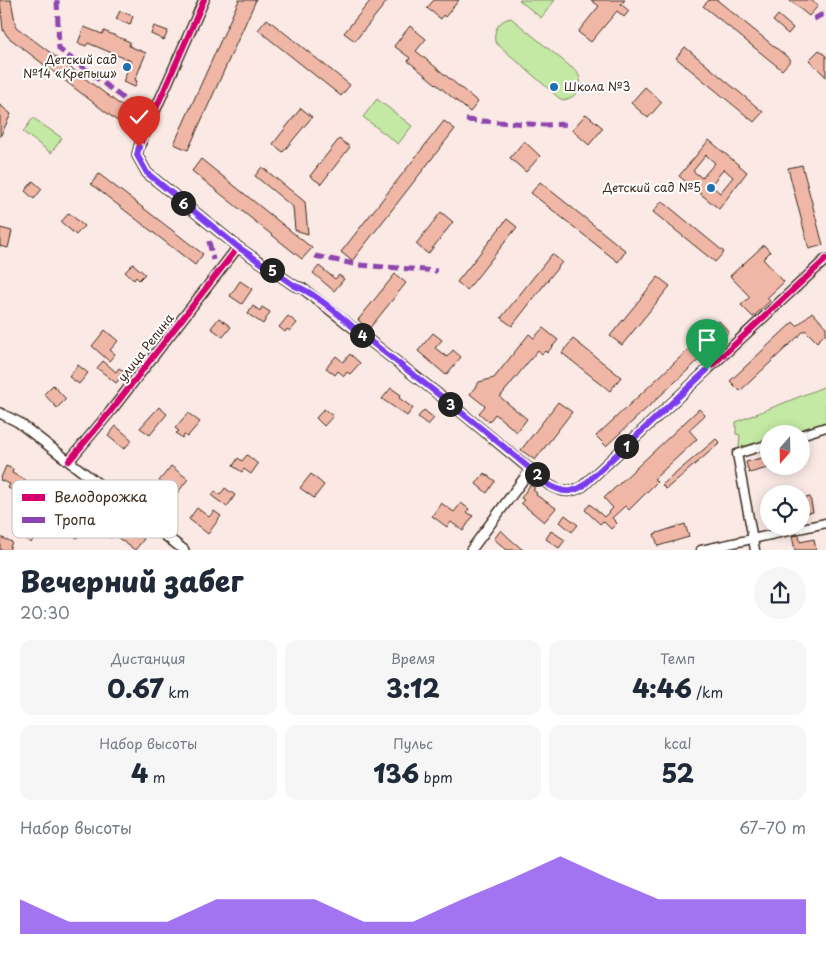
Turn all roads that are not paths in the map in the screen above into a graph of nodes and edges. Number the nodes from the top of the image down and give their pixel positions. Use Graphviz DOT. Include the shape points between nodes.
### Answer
graph roads {
  1 [pos="204,0"];
  2 [pos="238,247"];
  3 [pos="826,259"];
  4 [pos="0,413"];
  5 [pos="826,427"];
  6 [pos="810,432"];
  7 [pos="760,447"];
  8 [pos="69,461"];
  9 [pos="531,469"];
  10 [pos="94,480"];
  11 [pos="826,523"];
  12 [pos="168,538"];
  13 [pos="753,538"];
  14 [pos="184,550"];
  15 [pos="471,550"];
  16 [pos="701,550"];
  17 [pos="755,550"];
  1 -- 2 [label="street" via="137,155 147,173"];
  2 -- 8 [label="street, улица Репина"];
  2 -- 9 [label="street" via="308,292"];
  3 -- 9 [label="street" via="583,486 570,492 560,491"];
  4 -- 8 [label="street" via="18,422"];
  5 -- 6 [label="street"];
  7 -- 13 [label="street" via="736,454"];
  8 -- 10 [label="street"];
  9 -- 15 [label="street"];
  11 -- 13 [label="street"];
  12 -- 14 [label="street"];
  13 -- 16 [label="street"];
  13 -- 17 [label="street"];
}
